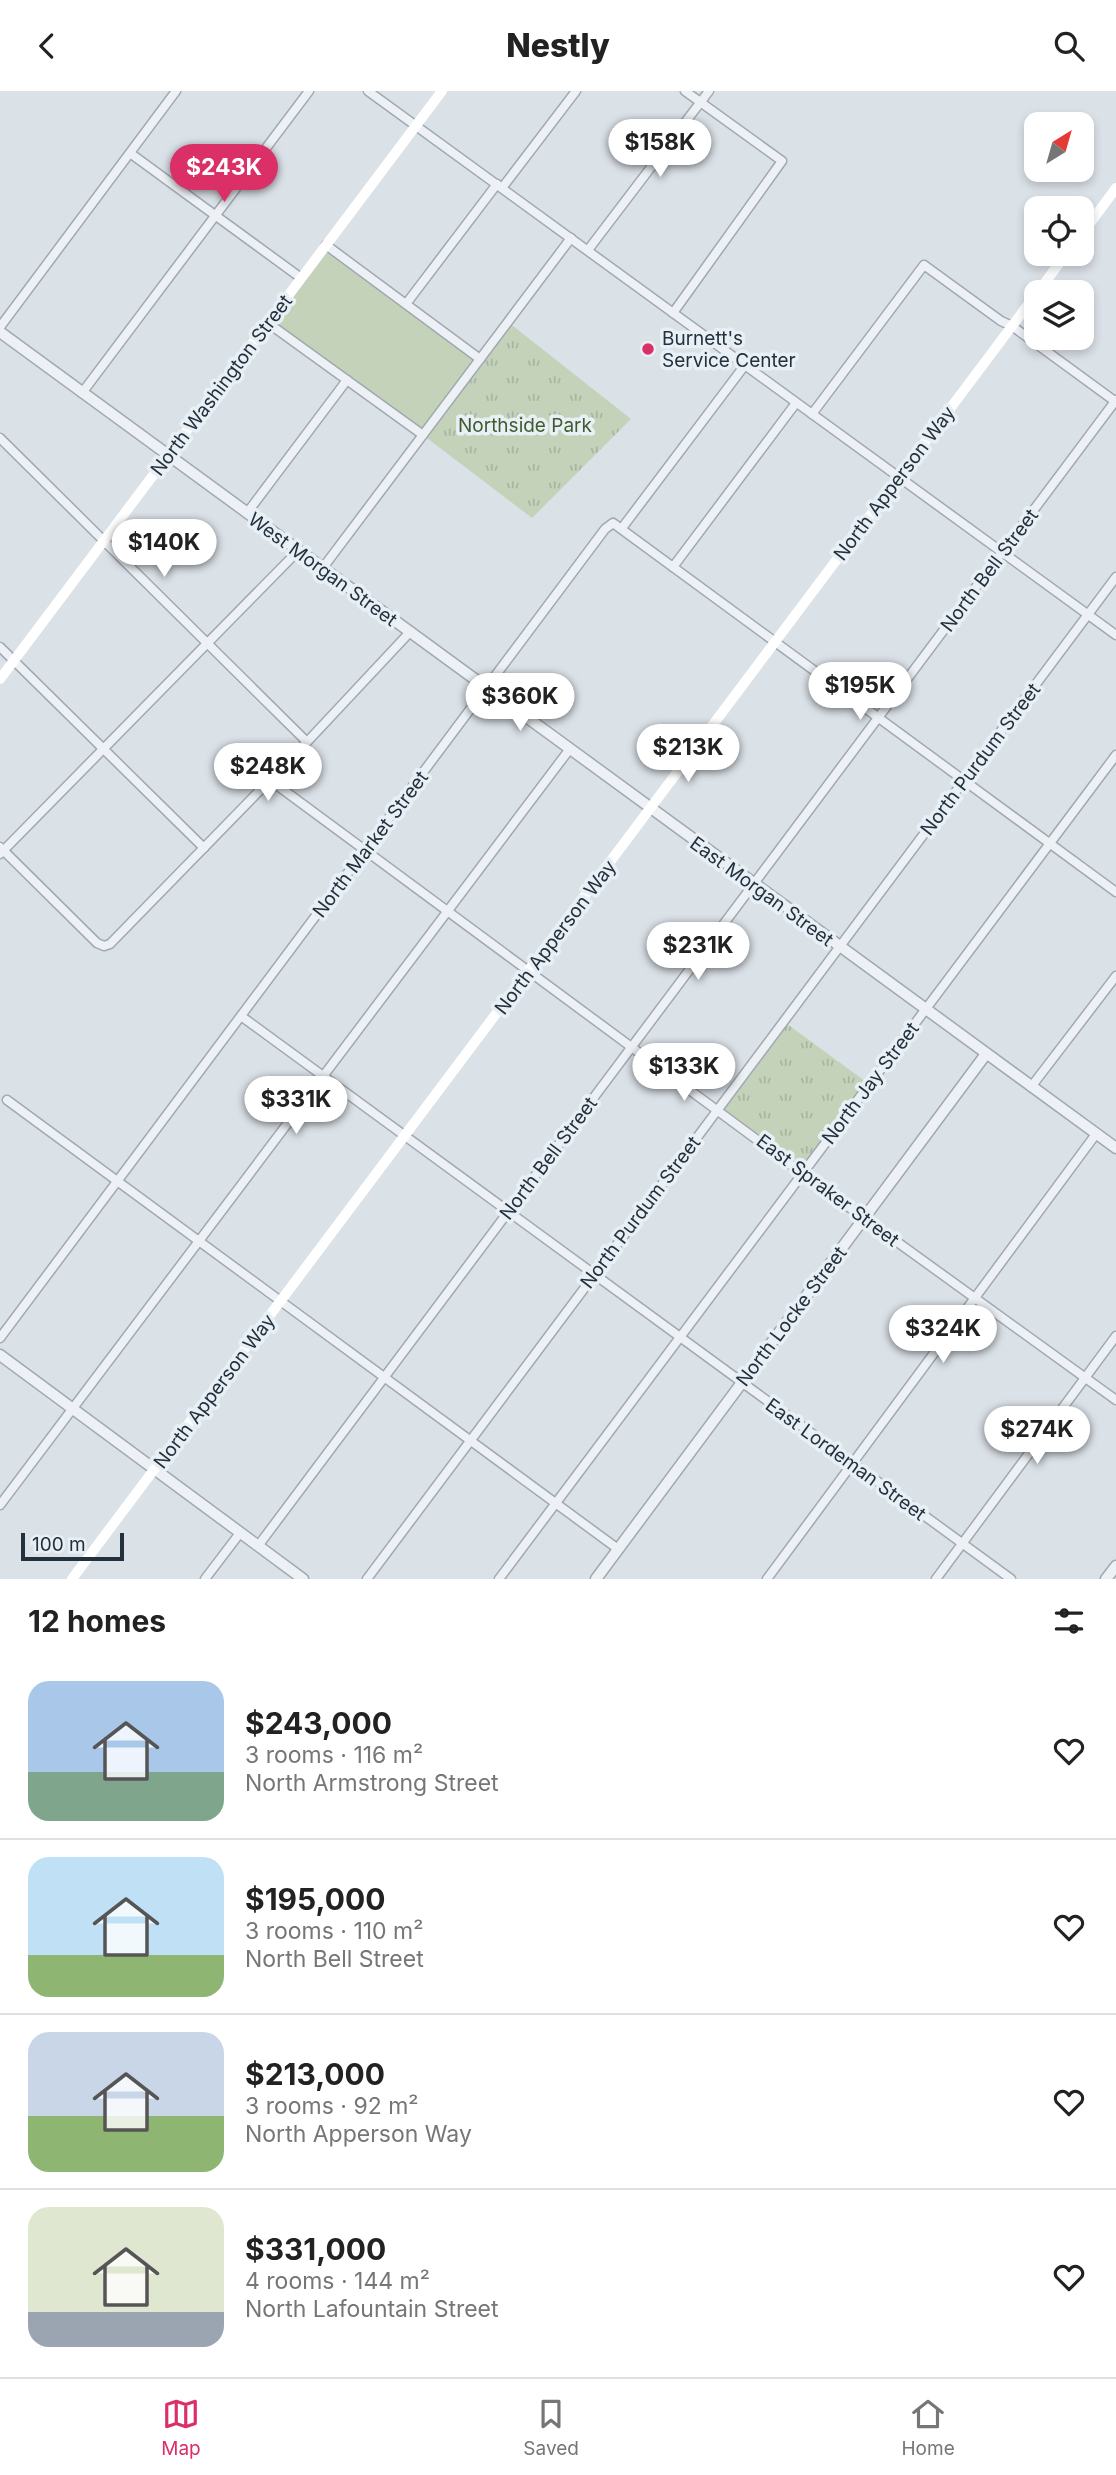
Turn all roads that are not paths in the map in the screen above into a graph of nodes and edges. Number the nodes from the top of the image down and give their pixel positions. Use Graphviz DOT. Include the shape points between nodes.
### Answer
graph roads {
  1 [pos="176,91"];
  2 [pos="309,91"];
  3 [pos="368,91"];
  4 [pos="442,91"];
  5 [pos="576,91"];
  6 [pos="685,91"];
  7 [pos="709,91"];
  8 [pos="701,102"];
  9 [pos="416,125"];
  10 [pos="130,153"];
  11 [pos="500,186"];
  12 [pos="1116,189"];
  13 [pos="215,216"];
  14 [pos="1094,218"];
  15 [pos="571,239"];
  16 [pos="326,245"];
  17 [pos="587,250"];
  18 [pos="301,278"];
  19 [pos="406,304"];
  20 [pos="1024,310"];
  21 [pos="673,313"];
  22 [pos="268,323"];
  23 [pos="1012,326"];
  24 [pos="0,327"];
  25 [pos="0,333"];
  26 [pos="480,359"];
  27 [pos="745,365"];
  28 [pos="347,380"];
  29 [pos="82,393"];
  30 [pos="1116,401"];
  31 [pos="796,403"];
  32 [pos="812,414"];
  33 [pos="423,435"];
  34 [pos="0,438"];
  35 [pos="168,456"];
  36 [pos="899,477"];
  37 [pos="247,513"];
  38 [pos="622,528"];
  39 [pos="104,541"];
  40 [pos="298,551"];
  41 [pos="1002,552"];
  42 [pos="673,567"];
  43 [pos="322,569"];
  44 [pos="1116,577"];
  45 [pos="1088,615"];
  46 [pos="410,632"];
  47 [pos="1116,635"];
  48 [pos="775,642"];
  49 [pos="207,643"];
  50 [pos="0,647"];
  51 [pos="14,660"];
  52 [pos="0,679"];
  53 [pos="486,688"];
  54 [pos="878,717"];
  55 [pos="307,742"];
  56 [pos="104,749"];
  57 [pos="569,750"];
  58 [pos="1116,755"];
  59 [pos="270,780"];
  60 [pos="964,781"];
  61 [pos="651,810"];
  62 [pos="1050,843"];
  63 [pos="204,848"];
  64 [pos="1,851"];
  65 [pos="364,851"];
  66 [pos="753,884"];
  67 [pos="1116,892"];
  68 [pos="446,911"];
  69 [pos="839,947"];
  70 [pos="529,971"];
  71 [pos="1116,976"];
  72 [pos="925,1009"];
  73 [pos="241,1016"];
  74 [pos="632,1046"];
  75 [pos="986,1054"];
  76 [pos="322,1077"];
  77 [pos="1031,1087"];
  78 [pos="6,1100"];
  79 [pos="718,1109"];
  80 [pos="1096,1134"];
  81 [pos="404,1137"];
  82 [pos="1116,1149"];
  83 [pos="804,1172"];
  84 [pos="117,1182"];
  85 [pos="508,1212"];
  86 [pos="865,1219"];
  87 [pos="198,1242"];
  88 [pos="593,1275"];
  89 [pos="975,1298"];
  90 [pos="280,1303"];
  91 [pos="1116,1336"];
  92 [pos="0,1338"];
  93 [pos="680,1338"];
  94 [pos="0,1355"];
  95 [pos="1084,1377"];
  96 [pos="384,1378"];
  97 [pos="741,1383"];
  98 [pos="1116,1400"];
  99 [pos="73,1410"];
  100 [pos="470,1440"];
  101 [pos="851,1463"];
  102 [pos="155,1470"];
  103 [pos="556,1503"];
  104 [pos="0,1505"];
  105 [pos="240,1534"];
  106 [pos="962,1544"];
  107 [pos="258,1546"];
  108 [pos="618,1549"];
  109 [pos="1116,1566"];
  110 [pos="72,1579"];
  111 [pos="205,1579"];
  112 [pos="303,1579"];
  113 [pos="366,1579"];
  114 [pos="499,1579"];
  115 [pos="596,1579"];
  116 [pos="767,1579"];
  117 [pos="936,1579"];
  118 [pos="1011,1579"];
  119 [pos="1106,1579"];
  1 -- 10 [label="street"];
  2 -- 13 [label="street"];
  3 -- 9 [label="street"];
  4 -- 9 [label="main road, North Washington Street"];
  5 -- 11 [label="street"];
  6 -- 8 [label="street"];
  7 -- 8 [label="street"];
  8 -- 17 [label="street"];
  8 -- 21 [label="street" via="782,161"];
  9 -- 11 [label="street"];
  9 -- 16 [label="main road, North Washington Street"];
  10 -- 13 [label="street"];
  10 -- 24 [label="street"];
  11 -- 15 [label="street"];
  11 -- 19 [label="street"];
  12 -- 14 [label="main road"];
  13 -- 18 [label="street"];
  13 -- 29 [label="street"];
  15 -- 17 [label="street"];
  15 -- 26 [label="street"];
  16 -- 18 [label="main road, North Washington Street"];
  16 -- 19 [label="street"];
  17 -- 21 [label="street"];
  18 -- 22 [label="main road, North Washington Street"];
  19 -- 26 [label="street"];
  20 -- 23 [label="main road, North Apperson Way"];
  21 -- 27 [label="street"];
  22 -- 28 [label="street"];
  22 -- 35 [label="main road, North Washington Street"];
  23 -- 30 [label="street"];
  23 -- 32 [label="street" via="924,265"];
  23 -- 36 [label="main road, North Apperson Way"];
  25 -- 29 [label="street, West Morgan Street"];
  26 -- 33 [label="street"];
  27 -- 31 [label="street"];
  27 -- 38 [label="street, North Market Street"];
  28 -- 33 [label="street"];
  28 -- 37 [label="street"];
  29 -- 35 [label="street, West Morgan Street"];
  30 -- 41 [label="street, North Bell Street"];
  31 -- 32 [label="street"];
  31 -- 42 [label="street"];
  32 -- 36 [label="street"];
  33 -- 43 [label="street"];
  34 -- 39 [label="street"];
  35 -- 37 [label="street, West Morgan Street"];
  35 -- 39 [label="main road, North Washington Street"];
  36 -- 41 [label="street"];
  36 -- 48 [label="main road, North Apperson Way"];
  37 -- 40 [label="street, West Morgan Street"];
  38 -- 42 [label="street"];
  38 -- 53 [label="street, North Market Street" via="613,523 605,529"];
  39 -- 49 [label="street"];
  39 -- 51 [label="main road, North Washington Street"];
  40 -- 43 [label="street, West Morgan Street"];
  40 -- 49 [label="street"];
  41 -- 45 [label="street"];
  41 -- 54 [label="street, North Bell Street"];
  42 -- 48 [label="street"];
  43 -- 46 [label="street, West Morgan Street"];
  44 -- 45 [label="street, North Purdum Street"];
  45 -- 47 [label="street"];
  45 -- 60 [label="street, North Purdum Street"];
  46 -- 53 [label="street, East Morgan Street"];
  46 -- 55 [label="street"];
  48 -- 54 [label="street"];
  48 -- 61 [label="main road, North Apperson Way"];
  49 -- 55 [label="street"];
  49 -- 56 [label="street"];
  50 -- 51 [label="street"];
  51 -- 52 [label="main road, North Washington Street"];
  51 -- 56 [label="street"];
  53 -- 57 [label="street, East Morgan Street"];
  53 -- 65 [label="street, North Market Street"];
  54 -- 60 [label="street"];
  54 -- 66 [label="street, North Bell Street"];
  55 -- 59 [label="street"];
  56 -- 63 [label="street"];
  56 -- 64 [label="street"];
  57 -- 61 [label="street, East Morgan Street"];
  57 -- 68 [label="street"];
  58 -- 62 [label="street, North Jay Street"];
  59 -- 63 [label="street"];
  59 -- 65 [label="street, East Spraker Street"];
  60 -- 62 [label="street"];
  60 -- 69 [label="street, North Purdum Street"];
  61 -- 66 [label="street, East Morgan Street"];
  61 -- 70 [label="main road, North Apperson Way"];
  62 -- 67 [label="street"];
  62 -- 72 [label="street, North Jay Street"];
  63 -- 64 [label="street" via="104,946"];
  65 -- 68 [label="street, East Spraker Street"];
  65 -- 73 [label="street, North Market Street"];
  66 -- 69 [label="street, East Morgan Street"];
  66 -- 74 [label="street, North Bell Street"];
  68 -- 70 [label="street, East Spraker Street"];
  68 -- 76 [label="street"];
  69 -- 72 [label="street, East Morgan Street"];
  69 -- 79 [label="street, North Purdum Street"];
  70 -- 74 [label="street, East Spraker Street"];
  70 -- 81 [label="main road, North Apperson Way"];
  71 -- 77 [label="street"];
  72 -- 75 [label="street, East Morgan Street"];
  72 -- 83 [label="street, North Jay Street"];
  73 -- 76 [label="street, East Lordeman Street"];
  73 -- 84 [label="street, North Market Street"];
  74 -- 79 [label="street, East Spraker Street"];
  74 -- 85 [label="street, North Bell Street"];
  75 -- 77 [label="street, East Morgan Street"];
  75 -- 86 [label="street, North Locke Street"];
  76 -- 81 [label="street, East Lordeman Street"];
  76 -- 87 [label="street"];
  77 -- 80 [label="street, East Morgan Street"];
  78 -- 84 [label="street"];
  79 -- 83 [label="street, East Spraker Street"];
  79 -- 88 [label="street, North Purdum Street"];
  80 -- 82 [label="street, East Morgan Street"];
  80 -- 89 [label="street"];
  81 -- 85 [label="street, East Lordeman Street"];
  81 -- 90 [label="main road, North Apperson Way"];
  83 -- 86 [label="street, East Spraker Street"];
  83 -- 93 [label="street, North Jay Street"];
  84 -- 87 [label="street"];
  84 -- 92 [label="street, North Market Street"];
  85 -- 88 [label="street, East Lordeman Street"];
  85 -- 96 [label="street, North Bell Street"];
  86 -- 89 [label="street, East Spraker Street"];
  86 -- 97 [label="street, North Locke Street"];
  87 -- 90 [label="street"];
  87 -- 99 [label="street"];
  88 -- 93 [label="street, East Lordeman Street"];
  88 -- 100 [label="street, North Purdum Street"];
  89 -- 95 [label="street, East Spraker Street"];
  89 -- 101 [label="street"];
  90 -- 96 [label="street"];
  90 -- 102 [label="main road, North Apperson Way"];
  91 -- 95 [label="street"];
  93 -- 97 [label="street, East Lordeman Street"];
  93 -- 103 [label="street, North Jay Street"];
  94 -- 99 [label="street"];
  95 -- 98 [label="street, East Spraker Street"];
  95 -- 106 [label="street"];
  96 -- 100 [label="street"];
  96 -- 107 [label="street, North Bell Street"];
  97 -- 101 [label="street, East Lordeman Street"];
  97 -- 108 [label="street, North Locke Street"];
  99 -- 102 [label="street"];
  99 -- 104 [label="street"];
  100 -- 103 [label="street"];
  100 -- 113 [label="street, North Purdum Street"];
  101 -- 106 [label="street, East Lordeman Street"];
  101 -- 116 [label="street"];
  102 -- 105 [label="street"];
  102 -- 110 [label="main road, North Apperson Way"];
  103 -- 108 [label="street"];
  103 -- 114 [label="street, North Jay Street"];
  105 -- 107 [label="street"];
  105 -- 111 [label="street"];
  106 -- 117 [label="street"];
  106 -- 118 [label="street, East Lordeman Street"];
  107 -- 112 [label="street"];
  108 -- 115 [label="street, North Locke Street"];
  109 -- 119 [label="street"];
}
